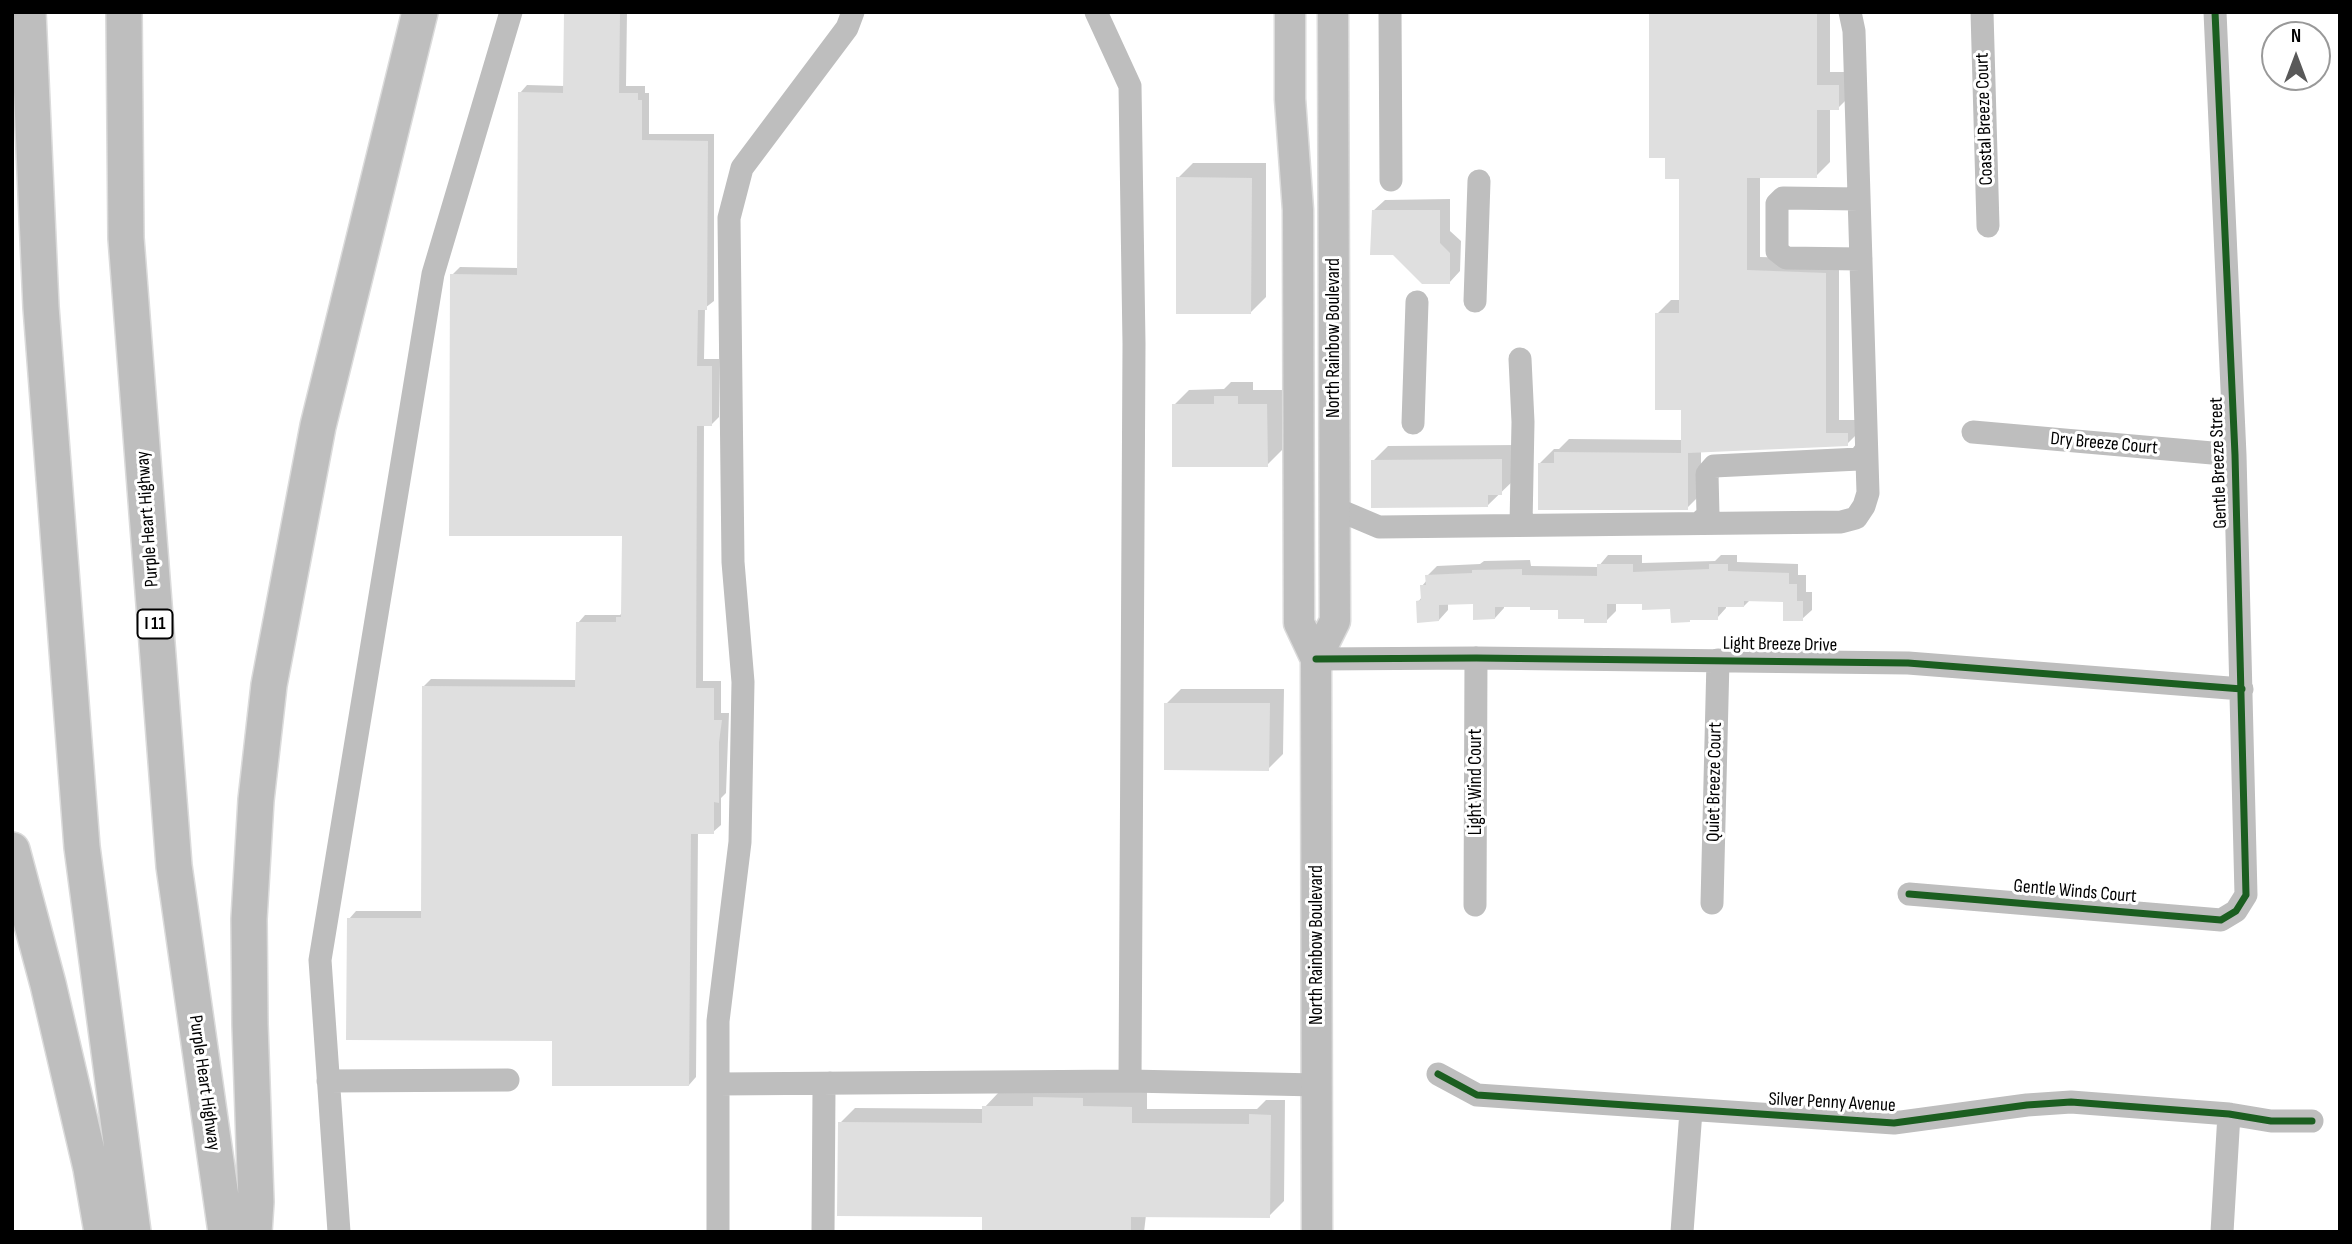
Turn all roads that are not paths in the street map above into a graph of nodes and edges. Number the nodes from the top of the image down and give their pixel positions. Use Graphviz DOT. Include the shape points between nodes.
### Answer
graph roads {
  1 [pos="124,12"];
  2 [pos="420,12"];
  3 [pos="510,12"];
  4 [pos="853,12"];
  5 [pos="1096,12"];
  6 [pos="1290,12"];
  7 [pos="1333,12"];
  8 [pos="1390,12"];
  9 [pos="1850,12"];
  10 [pos="1982,12"];
  11 [pos="2215,12"];
  12 [pos="27,23"];
  13 [pos="1391,180"];
  14 [pos="1479,181"];
  15 [pos="1859,199"];
  16 [pos="1988,226"];
  17 [pos="1861,259"];
  18 [pos="1475,301"];
  19 [pos="1417,302"];
  20 [pos="1299,359"];
  21 [pos="1520,359"];
  22 [pos="1334,361"];
  23 [pos="1413,423"];
  24 [pos="1973,432"];
  25 [pos="1866,450"];
  26 [pos="2235,456"];
  27 [pos="1334,508"];
  28 [pos="1699,523"];
  29 [pos="1521,525"];
  30 [pos="1476,658"];
  31 [pos="1316,659"];
  32 [pos="1718,660"];
  33 [pos="2242,689"];
  34 [pos="12,850"];
  35 [pos="1909,894"];
  36 [pos="1712,903"];
  37 [pos="1475,905"];
  38 [pos="2236,911"];
  39 [pos="1438,1074"];
  40 [pos="509,1080"];
  41 [pos="328,1081"];
  42 [pos="1130,1081"];
  43 [pos="830,1083"];
  44 [pos="718,1084"];
  45 [pos="1317,1085"];
  46 [pos="1692,1111"];
  47 [pos="2229,1114"];
  48 [pos="2312,1121"];
  49 [pos="102,1232"];
  50 [pos="133,1232"];
  51 [pos="226,1232"];
  52 [pos="254,1232"];
  53 [pos="339,1232"];
  54 [pos="718,1232"];
  55 [pos="823,1232"];
  56 [pos="1317,1232"];
  57 [pos="1682,1232"];
  58 [pos="2222,1232"];
  1 -- 51 [label="highway, Purple Heart Highway / I 11" via="126,238 174,866"];
  2 -- 52 [label="highway" via="318,426 269,685 249,919"];
  3 -- 41 [label="street" via="433,274 320,960"];
  4 -- 44 [label="street" via="847,28 742,168 729,218 733,562 743,682 740,842 718,1021"];
  5 -- 42 [label="street" via="1130,86 1134,344"];
  6 -- 20 [label="main road, North Rainbow Boulevard"];
  7 -- 22 [label="main road, North Rainbow Boulevard"];
  8 -- 13 [label="street"];
  9 -- 15 [label="street"];
  10 -- 16 [label="street, Coastal Breeze Court"];
  11 -- 26 [label="street, Gentle Breeze Street"];
  12 -- 50 [label="highway" via="41,307 82,847"];
  14 -- 18 [label="street"];
  15 -- 17 [label="street"];
  15 -- 17 [label="street" via="1783,198 1777,204 1777,251 1786,258"];
  17 -- 25 [label="street"];
  19 -- 23 [label="street"];
  20 -- 22 [label="main road"];
  20 -- 31 [label="main road, North Rainbow Boulevard" via="1299,623"];
  21 -- 29 [label="street"];
  22 -- 27 [label="main road, North Rainbow Boulevard"];
  24 -- 26 [label="street, Dry Breeze Court"];
  25 -- 28 [label="street" via="1859,459 1714,466 1707,474 1708,515"];
  25 -- 28 [label="street" via="1868,493 1856,518 1841,522"];
  26 -- 33 [label="street, Gentle Breeze Street"];
  27 -- 29 [label="street" via="1379,527"];
  27 -- 31 [label="main road, North Rainbow Boulevard" via="1335,621"];
  28 -- 29 [label="street"];
  30 -- 31 [label="street, Light Breeze Drive"];
  30 -- 32 [label="street, Light Breeze Drive"];
  30 -- 37 [label="street, Light Wind Court"];
  31 -- 45 [label="main road, North Rainbow Boulevard"];
  32 -- 33 [label="street, Light Breeze Drive" via="1908,663"];
  32 -- 36 [label="street, Quiet Breeze Court"];
  33 -- 38 [label="street, Gentle Breeze Street" via="2246,895"];
  34 -- 49 [label="highway" via="48,984"];
  35 -- 38 [label="street, Gentle Winds Court" via="2221,920"];
  39 -- 46 [label="street, Silver Penny Avenue" via="1477,1096"];
  40 -- 41 [label="street"];
  41 -- 53 [label="street"];
  42 -- 43 [label="street"];
  42 -- 45 [label="street"];
  43 -- 44 [label="street"];
  43 -- 55 [label="street" via="824,1089"];
  44 -- 54 [label="street"];
  45 -- 56 [label="main road, North Rainbow Boulevard"];
  46 -- 47 [label="street, Silver Penny Avenue" via="1894,1123 2071,1102"];
  46 -- 57 [label="street"];
  47 -- 48 [label="street, Silver Penny Avenue" via="2270,1121"];
  47 -- 58 [label="street"];
}
